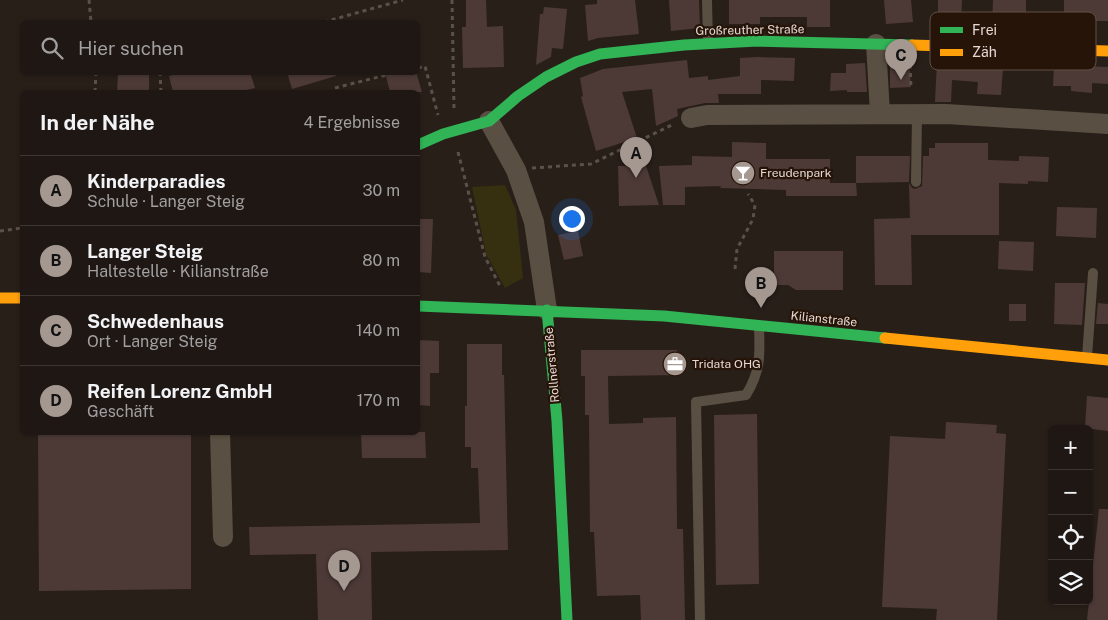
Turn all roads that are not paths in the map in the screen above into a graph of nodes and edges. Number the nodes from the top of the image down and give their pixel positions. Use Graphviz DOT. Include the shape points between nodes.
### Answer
graph roads {
  1 [pos="708,0"];
  2 [pos="708,44"];
  3 [pos="876,44"];
  4 [pos="930,46"];
  5 [pos="880,113"];
  6 [pos="917,114"];
  7 [pos="691,118"];
  8 [pos="489,122"];
  9 [pos="1108,124"];
  10 [pos="420,144"];
  11 [pos="916,182"];
  12 [pos="1093,272"];
  13 [pos="0,298"];
  14 [pos="20,298"];
  15 [pos="420,306"];
  16 [pos="547,310"];
  17 [pos="759,326"];
  18 [pos="1087,358"];
  19 [pos="1108,360"];
  20 [pos="220,435"];
  21 [pos="223,537"];
  22 [pos="567,620"];
  23 [pos="700,620"];
  1 -- 2 [label="lane"];
  2 -- 3 [label="street, Großreuther Straße" via="757,41"];
  2 -- 8 [label="street, Großreuther Straße" via="600,54 576,62 518,96"];
  3 -- 4 [label="street, Großreuther Straße"];
  3 -- 5 [label="street"];
  5 -- 6 [label="street"];
  5 -- 7 [label="street" via="707,115"];
  6 -- 9 [label="street"];
  6 -- 11 [label="lane"];
  8 -- 10 [label="street, Großreuther Straße"];
  8 -- 16 [label="street, Rollnerstraße" via="516,170 534,222"];
  12 -- 18 [label="lane"];
  13 -- 14 [label="street"];
  15 -- 16 [label="street, Kilianstraße"];
  16 -- 17 [label="street, Kilianstraße" via="664,316"];
  16 -- 22 [label="street, Rollnerstraße" via="557,421"];
  17 -- 18 [label="street, Kilianstraße"];
  17 -- 23 [label="lane" via="756,380 746,396 696,402"];
  18 -- 19 [label="street, Kilianstraße"];
  20 -- 21 [label="street"];
}
